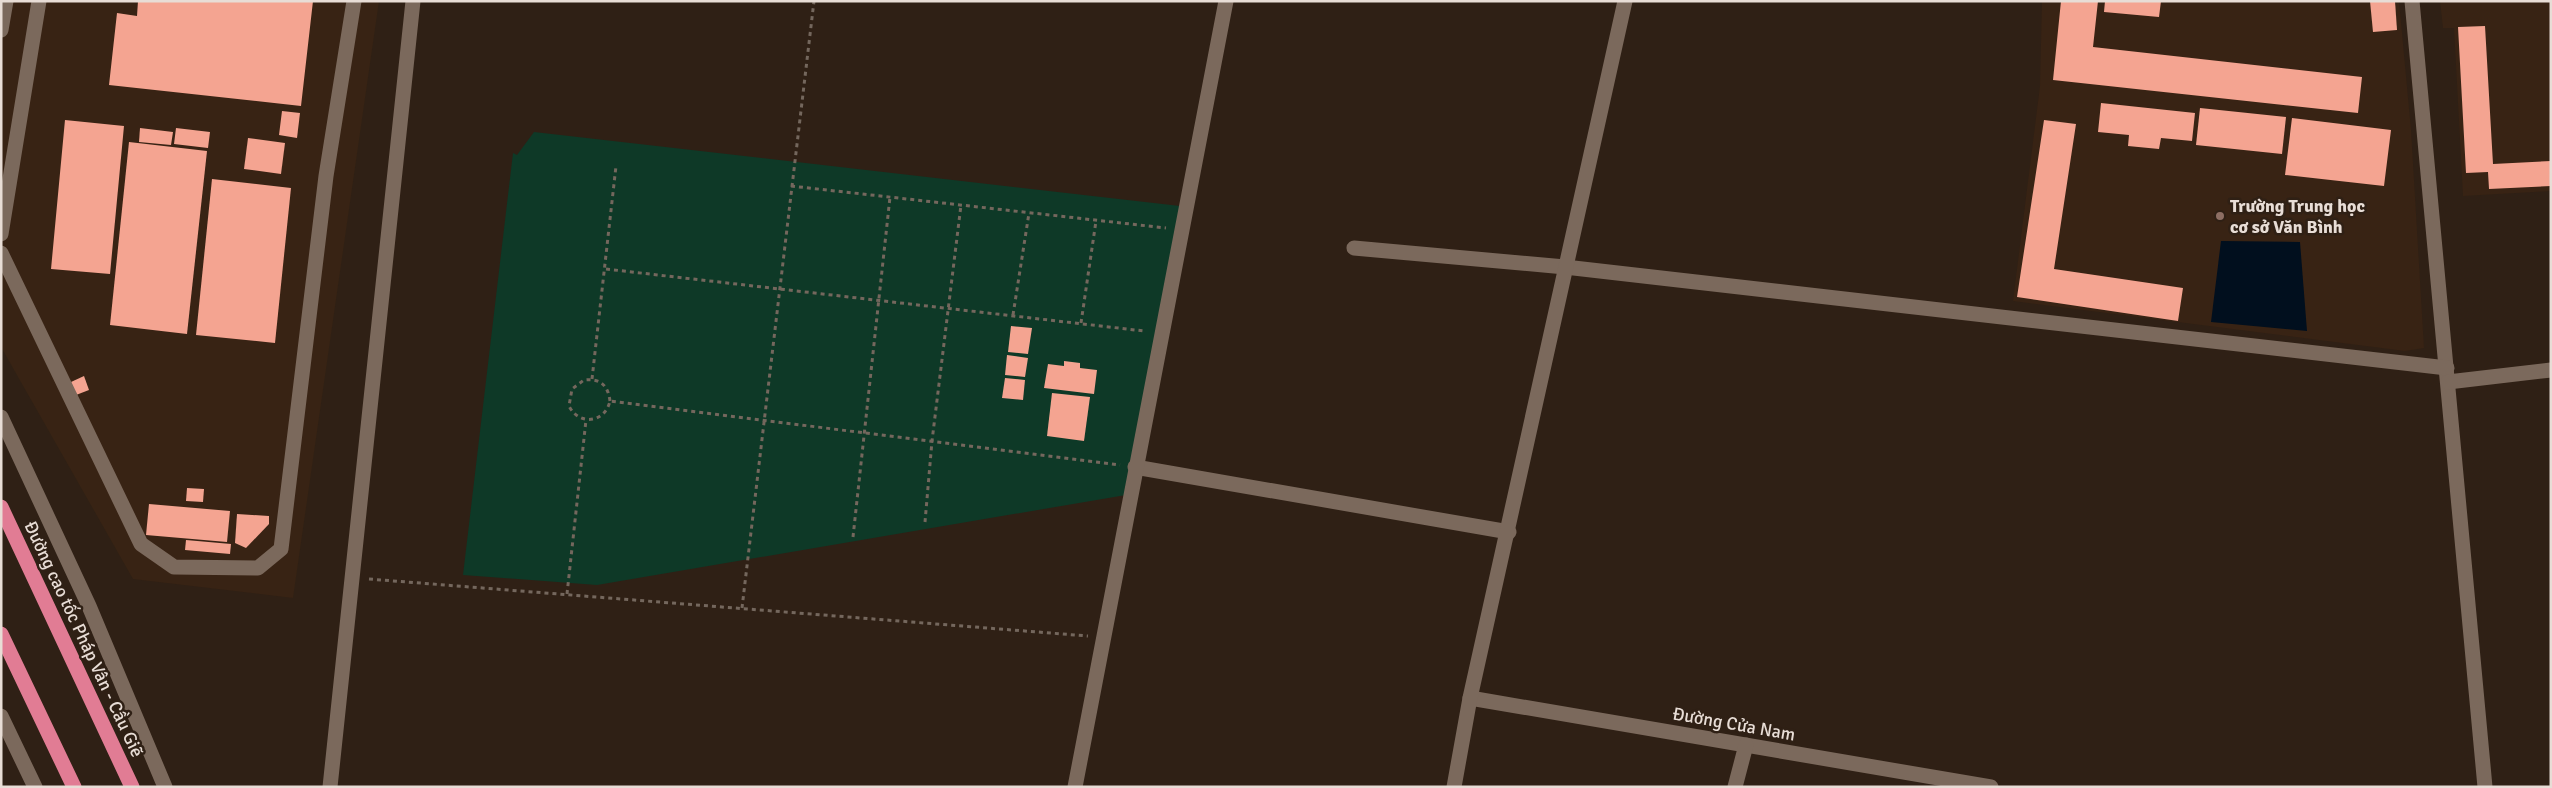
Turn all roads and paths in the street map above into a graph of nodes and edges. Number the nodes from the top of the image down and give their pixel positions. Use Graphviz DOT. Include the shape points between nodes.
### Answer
graph roads {
  1 [pos="6,1"];
  2 [pos="38,1"];
  3 [pos="354,1"];
  4 [pos="413,1"];
  5 [pos="814,1"];
  6 [pos="1226,1"];
  7 [pos="1625,1"];
  8 [pos="2412,1"];
  9 [pos="1,30"];
  10 [pos="616,166"];
  11 [pos="791,186"];
  12 [pos="890,197"];
  13 [pos="961,205"];
  14 [pos="1028,213"];
  15 [pos="1096,220"];
  16 [pos="1182,230"];
  17 [pos="1,234"];
  18 [pos="1354,248"];
  19 [pos="1,253"];
  20 [pos="1565,267"];
  21 [pos="606,269"];
  22 [pos="779,289"];
  23 [pos="879,300"];
  24 [pos="948,308"];
  25 [pos="1013,316"];
  26 [pos="1081,323"];
  27 [pos="1144,331"];
  28 [pos="2551,370"];
  29 [pos="2448,375"];
  30 [pos="592,379"];
  31 [pos="610,401"];
  32 [pos="1,417"];
  33 [pos="586,420"];
  34 [pos="764,420"];
  35 [pos="864,433"];
  36 [pos="932,441"];
  37 [pos="1136,467"];
  38 [pos="1,507"];
  39 [pos="925,522"];
  40 [pos="1509,532"];
  41 [pos="853,537"];
  42 [pos="353,578"];
  43 [pos="566,594"];
  44 [pos="742,608"];
  45 [pos="1,634"];
  46 [pos="1103,637"];
  47 [pos="1470,698"];
  48 [pos="1,716"];
  49 [pos="1746,745"];
  50 [pos="9,746"];
  51 [pos="35,787"];
  52 [pos="74,787"];
  53 [pos="132,787"];
  54 [pos="165,787"];
  55 [pos="330,787"];
  56 [pos="1075,787"];
  57 [pos="1454,787"];
  58 [pos="1735,787"];
  59 [pos="1991,787"];
  60 [pos="2485,787"];
  1 -- 9 [label="street"];
  2 -- 17 [label="street"];
  3 -- 19 [label="street" via="326,176 281,549 258,568 174,567 141,544"];
  4 -- 42 [label="street"];
  5 -- 11 [label="path"];
  6 -- 16 [label="street"];
  7 -- 20 [label="street"];
  8 -- 29 [label="street"];
  10 -- 21 [label="path"];
  11 -- 12 [label="path"];
  11 -- 22 [label="path"];
  12 -- 13 [label="path"];
  12 -- 23 [label="path"];
  13 -- 14 [label="path"];
  13 -- 24 [label="path"];
  14 -- 15 [label="path"];
  14 -- 25 [label="path"];
  15 -- 16 [label="path"];
  15 -- 26 [label="path"];
  16 -- 37 [label="street"];
  18 -- 20 [label="street"];
  20 -- 29 [label="street"];
  20 -- 40 [label="street"];
  21 -- 22 [label="path"];
  21 -- 30 [label="path"];
  22 -- 23 [label="path"];
  22 -- 34 [label="path"];
  23 -- 24 [label="path"];
  23 -- 35 [label="path"];
  24 -- 25 [label="path"];
  24 -- 36 [label="path"];
  25 -- 26 [label="path"];
  26 -- 27 [label="path"];
  28 -- 29 [label="street"];
  29 -- 60 [label="street"];
  30 -- 31 [label="path" via="606,387"];
  30 -- 33 [label="path" via="579,383 569,398 572,413"];
  31 -- 33 [label="path" via="604,414"];
  31 -- 34 [label="path"];
  32 -- 54 [label="street" via="89,606"];
  33 -- 43 [label="path"];
  34 -- 35 [label="path"];
  34 -- 44 [label="path"];
  35 -- 36 [label="path"];
  35 -- 41 [label="path"];
  36 -- 37 [label="path"];
  36 -- 39 [label="path"];
  37 -- 40 [label="street"];
  37 -- 46 [label="street"];
  38 -- 53 [label="highway, Đường cao tốc Pháp Vân - Cầu Giẽ"];
  40 -- 47 [label="street"];
  42 -- 43 [label="path"];
  42 -- 55 [label="street"];
  43 -- 44 [label="path"];
  44 -- 46 [label="path"];
  45 -- 52 [label="highway"];
  46 -- 56 [label="street"];
  47 -- 49 [label="street, Đường Cửa Nam"];
  47 -- 57 [label="street"];
  48 -- 50 [label="street"];
  49 -- 58 [label="street"];
  49 -- 59 [label="street, Đường Cửa Nam"];
  50 -- 51 [label="street"];
}
